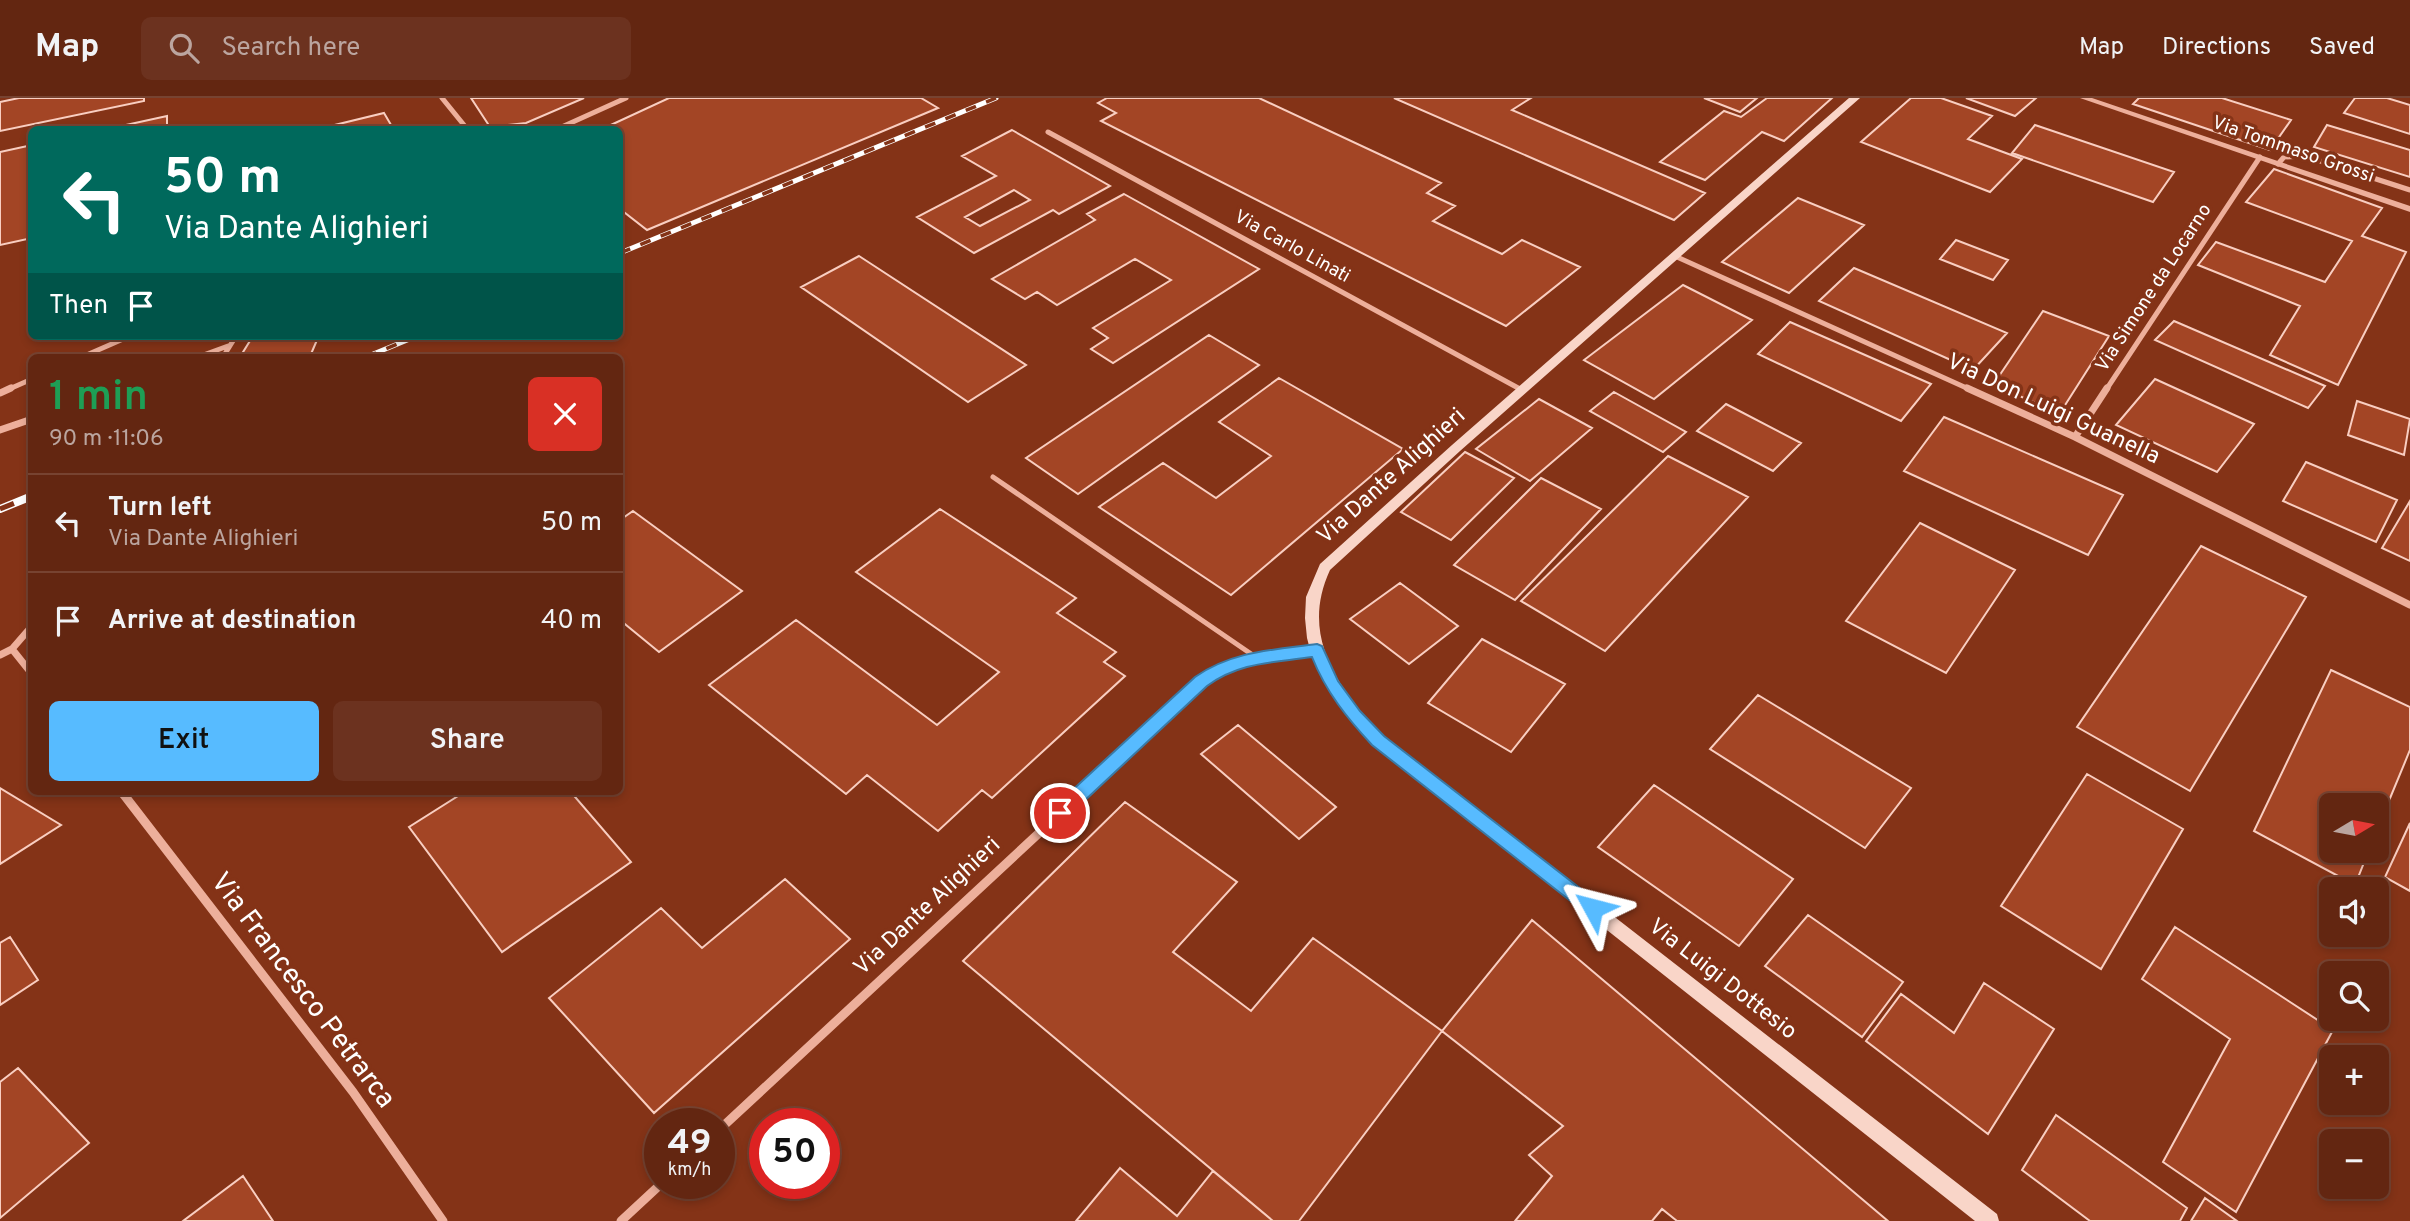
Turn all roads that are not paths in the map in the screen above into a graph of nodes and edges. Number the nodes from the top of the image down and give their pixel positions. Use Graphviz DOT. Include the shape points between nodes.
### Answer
graph roads {
  1 [pos="442,98"];
  2 [pos="626,98"];
  3 [pos="1856,98"];
  4 [pos="2084,98"];
  5 [pos="465,126"];
  6 [pos="564,126"];
  7 [pos="1048,132"];
  8 [pos="2260,157"];
  9 [pos="2278,164"];
  10 [pos="2410,190"];
  11 [pos="2410,209"];
  12 [pos="1677,257"];
  13 [pos="121,340"];
  14 [pos="233,340"];
  15 [pos="228,346"];
  16 [pos="89,354"];
  17 [pos="206,354"];
  18 [pos="224,354"];
  19 [pos="28,381"];
  20 [pos="1520,389"];
  21 [pos="0,393"];
  22 [pos="28,420"];
  23 [pos="0,430"];
  24 [pos="2075,437"];
  25 [pos="993,477"];
  26 [pos="2410,605"];
  27 [pos="28,631"];
  28 [pos="12,649"];
  29 [pos="1317,650"];
  30 [pos="0,655"];
  31 [pos="1257,658"];
  32 [pos="28,669"];
  33 [pos="124,795"];
  34 [pos="735,1115"];
  35 [pos="645,1199"];
  36 [pos="443,1221"];
  37 [pos="621,1221"];
  38 [pos="1990,1221"];
  1 -- 5 [label="street"];
  2 -- 6 [label="street"];
  3 -- 12 [label="main road, Via Dante Alighieri"];
  4 -- 8 [label="street, Via Tommaso Grossi"];
  7 -- 20 [label="street, Via Carlo Linati"];
  8 -- 9 [label="street, Via Tommaso Grossi"];
  8 -- 24 [label="street, Via Simone da Locarno"];
  9 -- 10 [label="street" via="2284,157 2305,156"];
  9 -- 11 [label="street, Via Tommaso Grossi"];
  12 -- 20 [label="main road, Via Dante Alighieri"];
  12 -- 24 [label="street, Via Don Luigi Guanella"];
  13 -- 16 [label="street"];
  14 -- 15 [label="street"];
  15 -- 17 [label="street"];
  15 -- 18 [label="street"];
  19 -- 21 [label="street"];
  20 -- 29 [label="main road, Via Dante Alighieri" via="1325,566 1313,594 1311,618"];
  22 -- 23 [label="street"];
  24 -- 26 [label="street, Via Don Luigi Guanella"];
  25 -- 31 [label="lane"];
  27 -- 28 [label="street"];
  28 -- 30 [label="street"];
  28 -- 32 [label="street"];
  29 -- 31 [label="street, Via Dante Alighieri"];
  29 -- 38 [label="main road, Via Luigi Dottesio" via="1331,684 1378,741"];
  31 -- 34 [label="street, Via Dante Alighieri" via="1219,669 1201,682"];
  33 -- 36 [label="street, Via Francesco Petrarca" via="353,1093"];
  35 -- 37 [label="street"];
}
